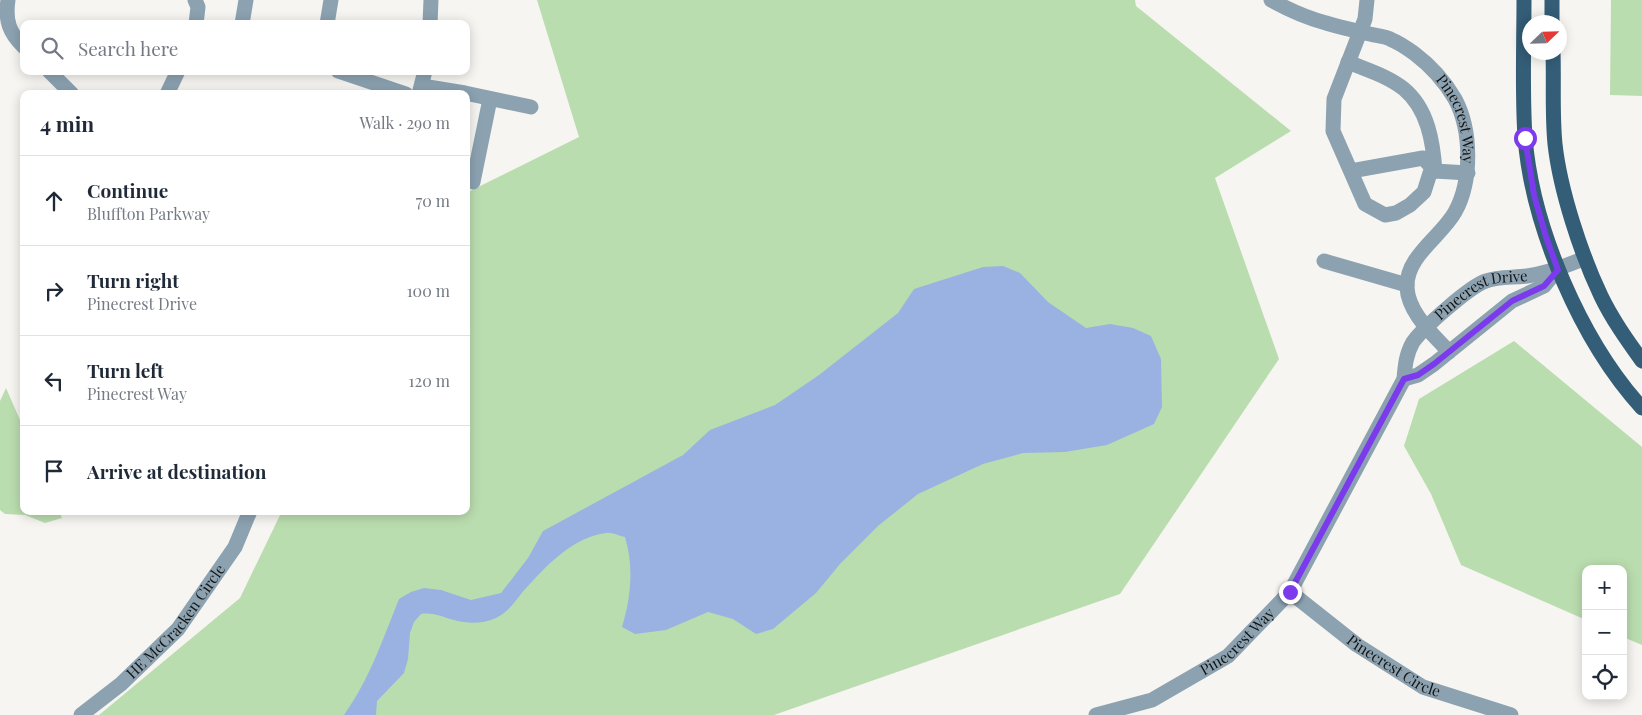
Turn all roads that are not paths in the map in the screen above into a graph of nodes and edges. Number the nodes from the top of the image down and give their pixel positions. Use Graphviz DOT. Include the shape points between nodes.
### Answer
graph roads {
  1 [pos="8,0"];
  2 [pos="195,0"];
  3 [pos="246,0"];
  4 [pos="331,0"];
  5 [pos="431,0"];
  6 [pos="1271,0"];
  7 [pos="1367,0"];
  8 [pos="1524,0"];
  9 [pos="1552,0"];
  10 [pos="1552,15"];
  11 [pos="196,20"];
  12 [pos="243,20"];
  13 [pos="328,20"];
  14 [pos="430,20"];
  15 [pos="1360,31"];
  16 [pos="20,43"];
  17 [pos="1553,60"];
  18 [pos="1348,62"];
  19 [pos="53,75"];
  20 [pos="176,75"];
  21 [pos="350,75"];
  22 [pos="424,75"];
  23 [pos="68,90"];
  24 [pos="169,90"];
  25 [pos="394,90"];
  26 [pos="421,90"];
  27 [pos="470,94"];
  28 [pos="490,99"];
  29 [pos="531,107"];
  30 [pos="1351,171"];
  31 [pos="1435,171"];
  32 [pos="1468,173"];
  33 [pos="472,182"];
  34 [pos="1585,258"];
  35 [pos="1324,261"];
  36 [pos="1558,270"];
  37 [pos="1407,285"];
  38 [pos="1427,328"];
  39 [pos="1449,352"];
  40 [pos="1642,360"];
  41 [pos="1404,379"];
  42 [pos="1642,408"];
  43 [pos="248,515"];
  44 [pos="1290,592"];
  45 [pos="81,715"];
  46 [pos="1096,715"];
  47 [pos="1511,715"];
  1 -- 16 [label="street" via="6,14 14,37"];
  2 -- 11 [label="street"];
  3 -- 12 [label="street"];
  4 -- 13 [label="street"];
  5 -- 14 [label="street"];
  6 -- 15 [label="street, Pinecrest Way" via="1293,12"];
  7 -- 15 [label="street"];
  8 -- 36 [label="main road" via="1525,138 1534,195"];
  9 -- 10 [label="main road"];
  15 -- 18 [label="street"];
  15 -- 32 [label="street, Pinecrest Way" via="1392,40 1439,76 1455,100 1466,134"];
  17 -- 34 [label="main road" via="1555,144 1565,198"];
  18 -- 30 [label="street" via="1334,99 1334,131"];
  18 -- 31 [label="street" via="1404,88 1414,100 1423,114 1433,143"];
  19 -- 23 [label="street"];
  20 -- 24 [label="street"];
  21 -- 25 [label="street"];
  22 -- 26 [label="street"];
  27 -- 28 [label="street"];
  28 -- 29 [label="street"];
  28 -- 33 [label="street"];
  30 -- 31 [label="street" via="1423,158"];
  30 -- 31 [label="street" via="1365,204 1386,215 1410,205 1424,192 1430,173"];
  31 -- 32 [label="street"];
  32 -- 37 [label="street, Pinecrest Way" via="1455,212 1420,254 1411,268"];
  34 -- 36 [label="street"];
  34 -- 40 [label="main road" via="1601,297"];
  35 -- 37 [label="street"];
  36 -- 38 [label="street, Pinecrest Drive" via="1487,280 1468,290"];
  36 -- 39 [label="street, Pinecrest Drive" via="1544,286 1512,301"];
  36 -- 42 [label="main road" via="1585,328 1611,369"];
  37 -- 38 [label="street" via="1408,297"];
  38 -- 39 [label="street"];
  38 -- 41 [label="street, Pinecrest Drive" via="1413,342 1405,360"];
  39 -- 41 [label="street, Pinecrest Drive" via="1418,375"];
  41 -- 44 [label="street, Pinecrest Way"];
  43 -- 45 [label="street, HE McCracken Circle" via="235,547 178,629 121,684"];
  44 -- 46 [label="street, Pinecrest Way" via="1228,656 1152,700"];
  44 -- 47 [label="street, Pinecrest Circle" via="1357,645 1423,687"];
}
